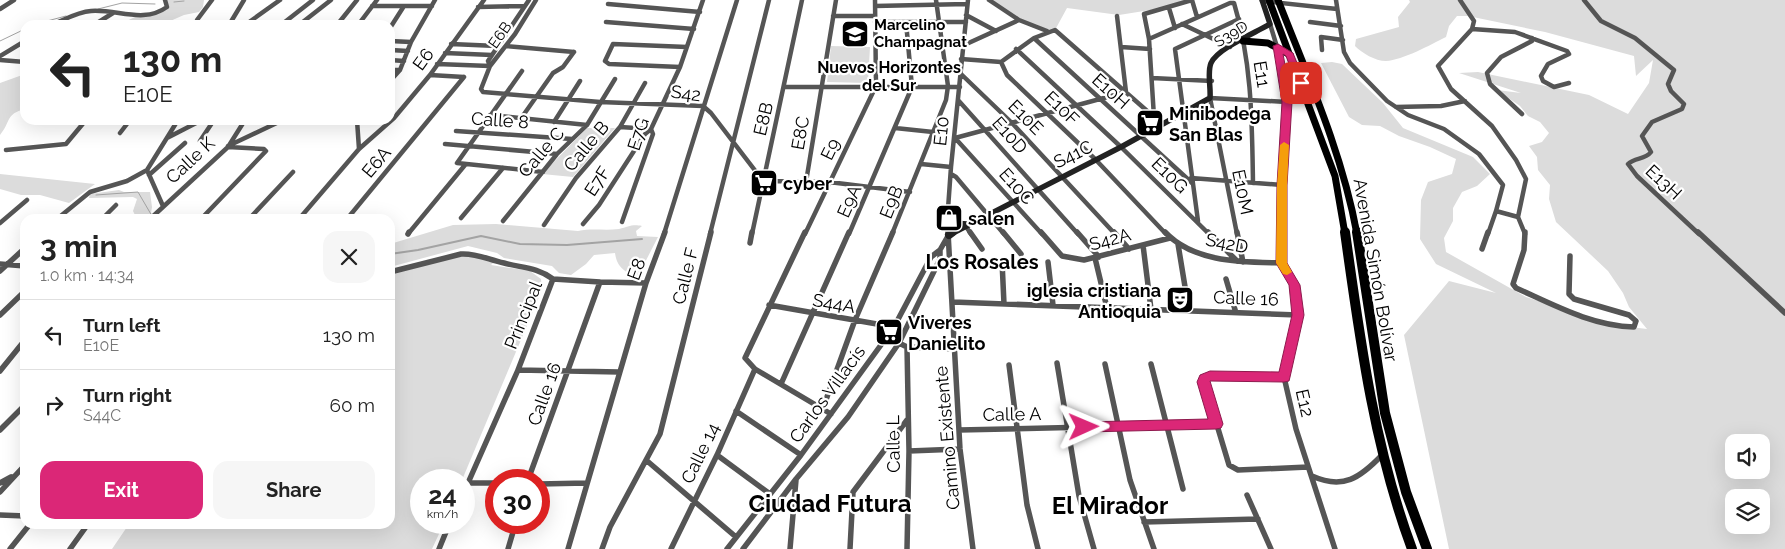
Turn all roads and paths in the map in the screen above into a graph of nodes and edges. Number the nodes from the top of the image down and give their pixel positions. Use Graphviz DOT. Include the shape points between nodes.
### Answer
graph roads {
  1 [pos="14,0"];
  2 [pos="165,0"];
  3 [pos="212,0"];
  4 [pos="244,0"];
  5 [pos="280,0"];
  6 [pos="312,0"];
  7 [pos="331,0"];
  8 [pos="357,0"];
  9 [pos="377,0"];
  10 [pos="435,0"];
  11 [pos="484,0"];
  12 [pos="528,0"];
  13 [pos="536,0"];
  14 [pos="627,0"];
  15 [pos="703,0"];
  16 [pos="736,0"];
  17 [pos="769,0"];
  18 [pos="802,0"];
  19 [pos="836,0"];
  20 [pos="988,0"];
  21 [pos="1192,0"];
  22 [pos="1265,0"];
  23 [pos="1278,0"];
  24 [pos="1336,0"];
  25 [pos="1460,0"];
  26 [pos="1584,0"];
  27 [pos="1287,1"];
  28 [pos="936,2"];
  29 [pos="967,2"];
  30 [pos="875,3"];
  31 [pos="608,4"];
  32 [pos="372,6"];
  33 [pos="404,6"];
  34 [pos="432,6"];
  35 [pos="525,6"];
  36 [pos="626,6"];
  37 [pos="478,7"];
  38 [pos="1169,8"];
  39 [pos="0,9"];
  40 [pos="1338,9"];
  41 [pos="700,12"];
  42 [pos="114,13"];
  43 [pos="966,15"];
  44 [pos="518,16"];
  45 [pos="526,16"];
  46 [pos="833,16"];
  47 [pos="1117,16"];
  48 [pos="1197,17"];
  49 [pos="875,19"];
  50 [pos="1239,19"];
  51 [pos="65,20"];
  52 [pos="102,20"];
  53 [pos="197,20"];
  54 [pos="232,20"];
  55 [pos="252,20"];
  56 [pos="287,20"];
  57 [pos="305,20"];
  58 [pos="341,20"];
  59 [pos="362,20"];
  60 [pos="395,20"];
  61 [pos="1019,20"];
  62 [pos="606,22"];
  63 [pos="906,22"];
  64 [pos="939,22"];
  65 [pos="966,22"];
  66 [pos="1310,22"];
  67 [pos="1182,24"];
  68 [pos="1270,24"];
  69 [pos="1340,26"];
  70 [pos="1175,28"];
  71 [pos="694,29"];
  72 [pos="1472,29"];
  73 [pos="996,31"];
  74 [pos="1047,31"];
  75 [pos="1204,35"];
  76 [pos="1532,38"];
  77 [pos="1035,39"];
  78 [pos="1149,39"];
  79 [pos="1343,40"];
  80 [pos="395,41"];
  81 [pos="1243,41"];
  82 [pos="411,42"];
  83 [pos="20,44"];
  84 [pos="451,44"];
  85 [pos="497,46"];
  86 [pos="506,46"];
  87 [pos="962,46"];
  88 [pos="1278,46"];
  89 [pos="1295,46"];
  90 [pos="687,47"];
  91 [pos="1122,47"];
  92 [pos="1230,48"];
  93 [pos="1016,49"];
  94 [pos="1150,49"];
  95 [pos="395,50"];
  96 [pos="1322,50"];
  97 [pos="408,51"];
  98 [pos="445,53"];
  99 [pos="491,55"];
  100 [pos="1290,55"];
  101 [pos="0,56"];
  102 [pos="499,56"];
  103 [pos="962,59"];
  104 [pos="0,60"];
  105 [pos="395,60"];
  106 [pos="404,61"];
  107 [pos="20,62"];
  108 [pos="1001,62"];
  109 [pos="437,64"];
  110 [pos="490,66"];
  111 [pos="680,67"];
  112 [pos="395,70"];
  113 [pos="400,70"];
  114 [pos="1296,70"];
  115 [pos="522,71"];
  116 [pos="961,74"];
  117 [pos="430,75"];
  118 [pos="1307,75"];
  119 [pos="395,76"];
  120 [pos="1152,78"];
  121 [pos="615,80"];
  122 [pos="1180,80"];
  123 [pos="580,81"];
  124 [pos="1212,81"];
  125 [pos="645,83"];
  126 [pos="1570,83"];
  127 [pos="876,86"];
  128 [pos="948,86"];
  129 [pos="912,87"];
  130 [pos="960,87"];
  131 [pos="784,88"];
  132 [pos="822,88"];
  133 [pos="1126,92"];
  134 [pos="505,94"];
  135 [pos="535,96"];
  136 [pos="1210,98"];
  137 [pos="567,99"];
  138 [pos="958,100"];
  139 [pos="1100,100"];
  140 [pos="1252,100"];
  141 [pos="1465,101"];
  142 [pos="600,102"];
  143 [pos="1287,102"];
  144 [pos="634,104"];
  145 [pos="664,104"];
  146 [pos="703,106"];
  147 [pos="1075,106"];
  148 [pos="1396,107"];
  149 [pos="1186,112"];
  150 [pos="1047,114"];
  151 [pos="1522,114"];
  152 [pos="490,115"];
  153 [pos="395,117"];
  154 [pos="522,117"];
  155 [pos="1154,117"];
  156 [pos="554,122"];
  157 [pos="1012,123"];
  158 [pos="82,125"];
  159 [pos="126,125"];
  160 [pos="175,125"];
  161 [pos="192,125"];
  162 [pos="211,125"];
  163 [pos="243,125"];
  164 [pos="274,125"];
  165 [pos="357,125"];
  166 [pos="386,125"];
  167 [pos="586,125"];
  168 [pos="1160,126"];
  169 [pos="620,127"];
  170 [pos="895,128"];
  171 [pos="651,129"];
  172 [pos="456,131"];
  173 [pos="986,131"];
  174 [pos="478,132"];
  175 [pos="933,132"];
  176 [pos="120,133"];
  177 [pos="1142,136"];
  178 [pos="166,138"];
  179 [pos="955,138"];
  180 [pos="572,139"];
  181 [pos="200,141"];
  182 [pos="185,143"];
  183 [pos="732,143"];
  184 [pos="445,144"];
  185 [pos="469,146"];
  186 [pos="228,147"];
  187 [pos="1121,147"];
  188 [pos="359,149"];
  189 [pos="6,150"];
  190 [pos="557,154"];
  191 [pos="1096,160"];
  192 [pos="465,164"];
  193 [pos="921,164"];
  194 [pos="503,168"];
  195 [pos="950,168"];
  196 [pos="293,172"];
  197 [pos="543,172"];
  198 [pos="148,173"];
  199 [pos="950,174"];
  200 [pos="1062,176"];
  201 [pos="763,180"];
  202 [pos="1192,181"];
  203 [pos="806,182"];
  204 [pos="829,182"];
  205 [pos="1226,182"];
  206 [pos="1253,183"];
  207 [pos="1282,185"];
  208 [pos="870,187"];
  209 [pos="1038,189"];
  210 [pos="910,192"];
  211 [pos="27,200"];
  212 [pos="1014,202"];
  213 [pos="116,205"];
  214 [pos="163,206"];
  215 [pos="1496,211"];
  216 [pos="62,214"];
  217 [pos="107,214"];
  218 [pos="156,214"];
  219 [pos="206,214"];
  220 [pos="254,214"];
  221 [pos="303,214"];
  222 [pos="351,214"];
  223 [pos="988,215"];
  224 [pos="1518,217"];
  225 [pos="461,218"];
  226 [pos="947,218"];
  227 [pos="502,221"];
  228 [pos="622,222"];
  229 [pos="1198,222"];
  230 [pos="0,223"];
  231 [pos="583,224"];
  232 [pos="966,224"];
  233 [pos="544,225"];
  234 [pos="408,234"];
  235 [pos="948,235"];
  236 [pos="1170,238"];
  237 [pos="750,243"];
  238 [pos="1178,244"];
  239 [pos="1143,245"];
  240 [pos="982,249"];
  241 [pos="1129,249"];
  242 [pos="1482,249"];
  243 [pos="940,250"];
  244 [pos="20,252"];
  245 [pos="1058,253"];
  246 [pos="1021,254"];
  247 [pos="1570,256"];
  248 [pos="1097,258"];
  249 [pos="1002,261"];
  250 [pos="1048,262"];
  251 [pos="1240,262"];
  252 [pos="1282,263"];
  253 [pos="0,264"];
  254 [pos="7,264"];
  255 [pos="20,265"];
  256 [pos="0,271"];
  257 [pos="395,271"];
  258 [pos="554,279"];
  259 [pos="1226,279"];
  260 [pos="600,282"];
  261 [pos="646,283"];
  262 [pos="20,296"];
  263 [pos="953,302"];
  264 [pos="1004,304"];
  265 [pos="769,305"];
  266 [pos="1053,305"];
  267 [pos="1107,308"];
  268 [pos="1151,309"];
  269 [pos="1189,311"];
  270 [pos="813,313"];
  271 [pos="1236,313"];
  272 [pos="1785,313"];
  273 [pos="0,315"];
  274 [pos="1298,315"];
  275 [pos="1357,315"];
  276 [pos="1370,316"];
  277 [pos="855,320"];
  278 [pos="894,327"];
  279 [pos="899,343"];
  280 [pos="20,346"];
  281 [pos="906,347"];
  282 [pos="955,349"];
  283 [pos="1057,363"];
  284 [pos="1010,364"];
  285 [pos="1104,364"];
  286 [pos="1150,364"];
  287 [pos="755,369"];
  288 [pos="518,370"];
  289 [pos="0,371"];
  290 [pos="568,372"];
  291 [pos="619,372"];
  292 [pos="1284,377"];
  293 [pos="781,384"];
  294 [pos="823,408"];
  295 [pos="20,410"];
  296 [pos="736,411"];
  297 [pos="831,414"];
  298 [pos="907,420"];
  299 [pos="1216,424"];
  300 [pos="1167,425"];
  301 [pos="1118,426"];
  302 [pos="1068,428"];
  303 [pos="1018,429"];
  304 [pos="0,430"];
  305 [pos="959,430"];
  306 [pos="960,449"];
  307 [pos="909,451"];
  308 [pos="801,455"];
  309 [pos="1382,455"];
  310 [pos="717,456"];
  311 [pos="646,460"];
  312 [pos="1308,467"];
  313 [pos="473,469"];
  314 [pos="532,469"];
  315 [pos="20,471"];
  316 [pos="20,472"];
  317 [pos="17,474"];
  318 [pos="1311,476"];
  319 [pos="796,479"];
  320 [pos="0,483"];
  321 [pos="586,483"];
  322 [pos="550,484"];
  323 [pos="1184,489"];
  324 [pos="0,492"];
  325 [pos="770,494"];
  326 [pos="1247,495"];
  327 [pos="694,502"];
  328 [pos="0,515"];
  329 [pos="20,516"];
  330 [pos="1258,519"];
  331 [pos="1144,522"];
  332 [pos="26,529"];
  333 [pos="84,529"];
  334 [pos="445,534"];
  335 [pos="512,534"];
  336 [pos="736,537"];
  337 [pos="10,549"];
  338 [pos="70,549"];
  339 [pos="439,549"];
  340 [pos="508,549"];
  341 [pos="568,549"];
  342 [pos="602,549"];
  343 [pos="671,549"];
  344 [pos="727,549"];
  345 [pos="743,549"];
  346 [pos="790,549"];
  347 [pos="850,549"];
  348 [pos="907,549"];
  349 [pos="973,549"];
  350 [pos="1038,549"];
  351 [pos="1094,549"];
  352 [pos="1154,549"];
  353 [pos="1271,549"];
  354 [pos="1335,549"];
  355 [pos="1412,549"];
  356 [pos="1427,549"];
  1 -- 39 [label="street"];
  2 -- 42 [label="street" via="167,8 158,13 143,16"];
  3 -- 53 [label="street"];
  4 -- 54 [label="street"];
  5 -- 55 [label="street"];
  6 -- 56 [label="street"];
  7 -- 57 [label="street"];
  8 -- 58 [label="street"];
  9 -- 32 [label="street"];
  10 -- 34 [label="street"];
  11 -- 37 [label="street, E6"];
  12 -- 35 [label="street, E6B"];
  13 -- 45 [label="street, E6B"];
  14 -- 36 [label="street"];
  15 -- 41 [label="street, E7G"];
  16 -- 146 [label="street, E8"];
  17 -- 183 [label="street, Calle F"];
  18 -- 131 [label="street, E8B"];
  19 -- 46 [label="street, E8C"];
  20 -- 61 [label="street"];
  21 -- 38 [label="street"];
  21 -- 48 [label="street"];
  22 -- 27 [label="street"];
  22 -- 68 [label="street"];
  22 -- 100 [label="highway, Avenida Simón Bolívar"];
  23 -- 89 [label="highway, Avenida Simón Bolívar"];
  24 -- 40 [label="street"];
  25 -- 72 [label="street" via="1474,21"];
  26 -- 272 [label="street, E13H" via="1601,21 1635,38 1672,66 1674,70 1668,84 1684,104 1682,109 1649,124 1642,136 1651,152 1628,164 1637,176"];
  27 -- 40 [label="street"];
  28 -- 29 [label="street"];
  28 -- 30 [label="street"];
  28 -- 64 [label="street, E9B"];
  29 -- 43 [label="street, E10"];
  30 -- 49 [label="street, E9"];
  31 -- 36 [label="street"];
  32 -- 33 [label="street"];
  32 -- 59 [label="street"];
  33 -- 34 [label="street"];
  33 -- 60 [label="street"];
  34 -- 82 [label="street"];
  35 -- 37 [label="street"];
  35 -- 44 [label="street, E6B"];
  36 -- 41 [label="street"];
  37 -- 84 [label="street, E6"];
  38 -- 70 [label="street"];
  38 -- 78 [label="street" via="1144,14"];
  40 -- 69 [label="street"];
  41 -- 71 [label="street, E7G"];
  42 -- 51 [label="street" via="91,11"];
  42 -- 52 [label="street"];
  43 -- 65 [label="street, E10"];
  43 -- 73 [label="street"];
  44 -- 45 [label="street"];
  44 -- 85 [label="street, E6B"];
  45 -- 86 [label="street, E6B"];
  46 -- 49 [label="street"];
  46 -- 132 [label="street, E8C"];
  47 -- 91 [label="street"];
  48 -- 50 [label="street, E11" via="1232,3"];
  48 -- 67 [label="street"];
  49 -- 63 [label="street"];
  49 -- 127 [label="street, E9"];
  50 -- 75 [label="street"];
  50 -- 81 [label="street, E11"];
  61 -- 73 [label="street"];
  61 -- 74 [label="street"];
  62 -- 71 [label="street"];
  63 -- 64 [label="street"];
  63 -- 129 [label="street, E9A"];
  64 -- 65 [label="street"];
  64 -- 128 [label="street, E9B"];
  65 -- 87 [label="street, E10"];
  66 -- 69 [label="street"];
  67 -- 70 [label="street"];
  67 -- 75 [label="street"];
  68 -- 81 [label="street, S39D"];
  68 -- 88 [label="street"];
  69 -- 79 [label="street"];
  70 -- 78 [label="street"];
  71 -- 90 [label="street, E7G"];
  72 -- 76 [label="street" via="1507,31"];
  72 -- 141 [label="street" via="1438,66 1451,88"];
  73 -- 87 [label="street"];
  74 -- 77 [label="street"];
  74 -- 133 [label="street" via="1055,30"];
  75 -- 92 [label="street"];
  75 -- 122 [label="street" via="1175,49"];
  76 -- 126 [label="street" via="1569,53 1548,64 1541,76 1543,81 1554,87"];
  76 -- 151 [label="street" via="1532,41 1508,52 1486,73 1490,84"];
  77 -- 93 [label="street"];
  77 -- 139 [label="street, E10H"];
  78 -- 94 [label="street"];
  79 -- 96 [label="street" via="1321,37"];
  79 -- 148 [label="street" via="1350,64"];
  80 -- 82 [label="street"];
  81 -- 88 [label="highway"];
  81 -- 92 [label="street, S39D"];
  81 -- 140 [label="street, E11"];
  82 -- 97 [label="street"];
  83 -- 101 [label="street"];
  84 -- 85 [label="street"];
  84 -- 98 [label="street, E6"];
  85 -- 99 [label="street, E6B"];
  86 -- 102 [label="street, E6B"];
  86 -- 135 [label="street" via="574,52"];
  87 -- 103 [label="street, E10"];
  88 -- 100 [label="highway"];
  88 -- 143 [label="street"];
  89 -- 118 [label="highway, Avenida Simón Bolívar"];
  90 -- 111 [label="street, E7G"];
  90 -- 111 [label="street" via="610,45 605,61 609,64"];
  91 -- 94 [label="street"];
  91 -- 133 [label="street"];
  92 -- 124 [label="street, S39D" via="1212,61"];
  93 -- 108 [label="street"];
  93 -- 147 [label="street, E10G"];
  94 -- 120 [label="street"];
  95 -- 97 [label="street"];
  97 -- 106 [label="street"];
  98 -- 99 [label="street"];
  98 -- 109 [label="street, E6"];
  99 -- 102 [label="street"];
  99 -- 110 [label="street, E6B" via="487,62"];
  100 -- 114 [label="highway, Avenida Simón Bolívar"];
  102 -- 110 [label="street, E6B"];
  103 -- 108 [label="street"];
  103 -- 116 [label="street, E10"];
  104 -- 107 [label="street"];
  105 -- 106 [label="street"];
  106 -- 113 [label="street"];
  108 -- 150 [label="street, E10F" via="1007,75"];
  109 -- 110 [label="street"];
  109 -- 117 [label="street, E6"];
  110 -- 134 [label="street, S42" via="481,91"];
  111 -- 145 [label="street, E7G"];
  112 -- 113 [label="street"];
  113 -- 119 [label="street"];
  114 -- 118 [label="highway" via="1301,76"];
  114 -- 275 [label="highway, Avenida Simón Bolívar" via="1335,176"];
  115 -- 134 [label="street"];
  116 -- 130 [label="street, E10"];
  116 -- 157 [label="street, E10E"];
  117 -- 153 [label="street, E6"];
  117 -- 222 [label="street, E6A" via="464,77"];
  118 -- 276 [label="highway, Avenida Simón Bolívar" via="1332,140 1352,207"];
  120 -- 122 [label="street"];
  120 -- 155 [label="street"];
  121 -- 142 [label="street, Calle C"];
  122 -- 124 [label="street"];
  122 -- 149 [label="street"];
  123 -- 137 [label="street"];
  124 -- 136 [label="street, S39D"];
  125 -- 144 [label="street, Calle B"];
  127 -- 129 [label="street"];
  127 -- 132 [label="street"];
  127 -- 204 [label="street, E9"];
  128 -- 129 [label="street"];
  128 -- 130 [label="street"];
  128 -- 175 [label="street, E9B"];
  129 -- 170 [label="street, E9A"];
  130 -- 138 [label="street, E10"];
  131 -- 132 [label="street"];
  131 -- 201 [label="street, E8B"];
  132 -- 203 [label="street, E8C"];
  133 -- 139 [label="street"];
  133 -- 155 [label="street"];
  134 -- 135 [label="street, S42"];
  134 -- 152 [label="street"];
  135 -- 137 [label="street, S42"];
  135 -- 154 [label="street"];
  136 -- 140 [label="street"];
  136 -- 149 [label="street, S41C"];
  136 -- 205 [label="street, E10M"];
  137 -- 142 [label="street, S42"];
  137 -- 156 [label="street"];
  138 -- 173 [label="street, E10D"];
  138 -- 179 [label="street, E10"];
  139 -- 147 [label="street"];
  139 -- 177 [label="street, E10H"];
  140 -- 143 [label="street"];
  140 -- 206 [label="street, E11"];
  141 -- 148 [label="street" via="1441,106"];
  141 -- 224 [label="street" via="1492,126 1526,179"];
  142 -- 144 [label="street, S42"];
  142 -- 167 [label="street, Calle C"];
  143 -- 207 [label="street"];
  144 -- 145 [label="street, S42"];
  144 -- 169 [label="street, Calle B"];
  145 -- 146 [label="street, S42"];
  145 -- 171 [label="street, E7G"];
  146 -- 183 [label="street, S42"];
  146 -- 261 [label="street, E8"];
  147 -- 150 [label="street"];
  147 -- 187 [label="street, E10G"];
  148 -- 215 [label="street" via="1444,129 1479,154 1503,185"];
  149 -- 168 [label="street, S41C"];
  149 -- 202 [label="street"];
  150 -- 157 [label="street"];
  150 -- 191 [label="street, E10F"];
  152 -- 154 [label="street"];
  152 -- 174 [label="street"];
  154 -- 156 [label="street"];
  155 -- 168 [label="street"];
  156 -- 167 [label="street"];
  157 -- 173 [label="street"];
  157 -- 200 [label="street, E10E"];
  158 -- 189 [label="street" via="63,146"];
  159 -- 176 [label="street"];
  160 -- 178 [label="street"];
  161 -- 178 [label="street"];
  162 -- 181 [label="street"];
  163 -- 186 [label="street, Calle K"];
  164 -- 186 [label="street"];
  165 -- 188 [label="street"];
  166 -- 188 [label="street, E6"];
  167 -- 180 [label="street, Calle C"];
  168 -- 177 [label="street, S41C"];
  169 -- 171 [label="street"];
  169 -- 233 [label="street, Calle B" via="576,178"];
  170 -- 175 [label="street"];
  170 -- 208 [label="street, E9A"];
  171 -- 228 [label="street, E7G" via="653,134"];
  171 -- 231 [label="street, E7F"];
  172 -- 174 [label="street, Calle 8"];
  173 -- 179 [label="street"];
  173 -- 209 [label="street, E10D"];
  174 -- 180 [label="street, Calle 8"];
  174 -- 185 [label="street"];
  175 -- 193 [label="street, E9B"];
  177 -- 187 [label="street, S41C"];
  177 -- 202 [label="street, E10H"];
  178 -- 198 [label="street"];
  179 -- 195 [label="street, E10"];
  179 -- 212 [label="street, E10C"];
  180 -- 190 [label="street, Calle C"];
  182 -- 198 [label="street"];
  183 -- 201 [label="street, S42"];
  183 -- 311 [label="street, Calle F" via="660,434"];
  184 -- 185 [label="street"];
  185 -- 190 [label="street"];
  185 -- 192 [label="street" via="457,163"];
  186 -- 214 [label="street, Calle K"];
  186 -- 219 [label="street" via="266,151"];
  187 -- 191 [label="street, S41C"];
  187 -- 229 [label="street, E10G"];
  188 -- 221 [label="street, E6"];
  190 -- 197 [label="street, Calle C"];
  191 -- 200 [label="street, S41C"];
  191 -- 236 [label="street, E10F"];
  192 -- 194 [label="street"];
  192 -- 234 [label="street"];
  193 -- 195 [label="street"];
  193 -- 210 [label="street, E9B"];
  194 -- 197 [label="street"];
  194 -- 225 [label="street"];
  195 -- 199 [label="street, E10"];
  196 -- 220 [label="street"];
  197 -- 227 [label="street, Calle C"];
  198 -- 214 [label="street"];
  198 -- 216 [label="street" via="99,188"];
  199 -- 223 [label="street"];
  199 -- 226 [label="street, E10"];
  200 -- 209 [label="street, S41C"];
  200 -- 241 [label="street, E10E"];
  201 -- 203 [label="street"];
  201 -- 237 [label="street, E8B"];
  202 -- 205 [label="street"];
  202 -- 229 [label="street"];
  203 -- 204 [label="street"];
  204 -- 208 [label="street"];
  204 -- 265 [label="street, E9"];
  205 -- 206 [label="street"];
  205 -- 251 [label="street, E10M"];
  206 -- 207 [label="street"];
  207 -- 252 [label="street"];
  208 -- 210 [label="street"];
  208 -- 270 [label="street, E9A"];
  209 -- 212 [label="street, S41C"];
  209 -- 248 [label="street, E10D"];
  210 -- 277 [label="street, E9B"];
  211 -- 230 [label="street"];
  212 -- 223 [label="street, S41C"];
  212 -- 245 [label="street, E10C"];
  213 -- 217 [label="street"];
  214 -- 218 [label="street, Calle K"];
  215 -- 224 [label="street"];
  215 -- 242 [label="street"];
  223 -- 232 [label="street, S41C"];
  223 -- 246 [label="street"];
  224 -- 247 [label="street" via="1527,241 1513,284 1516,288 1567,311 1618,327 1634,327 1636,321 1629,315 1574,299 1569,294"];
  226 -- 232 [label="street" via="954,223"];
  226 -- 235 [label="street, E10"];
  229 -- 251 [label="street, E10G"];
  232 -- 235 [label="street, S41C"];
  232 -- 240 [label="street"];
  235 -- 243 [label="street, Carlos Villacís"];
  235 -- 263 [label="street, Camino Existente"];
  236 -- 238 [label="street, S42D"];
  236 -- 239 [label="street, S42A"];
  238 -- 251 [label="street, S42D" via="1209,257"];
  238 -- 269 [label="street"];
  239 -- 241 [label="street, S42A"];
  239 -- 268 [label="street"];
  241 -- 248 [label="street, S42A"];
  243 -- 278 [label="street, Carlos Villacís" via="931,257"];
  243 -- 279 [label="street, Carlos Villacís" via="940,260"];
  244 -- 254 [label="street"];
  245 -- 248 [label="street, S42A" via="1073,260"];
  248 -- 267 [label="street"];
  249 -- 264 [label="street"];
  250 -- 266 [label="street"];
  251 -- 252 [label="street, S42D"];
  252 -- 274 [label="street, E12" via="1294,285"];
  253 -- 254 [label="street"];
  254 -- 255 [label="street"];
  254 -- 256 [label="street"];
  257 -- 258 [label="street, Principal" via="473,253 495,262 531,266"];
  258 -- 260 [label="street"];
  258 -- 288 [label="street, Principal"];
  259 -- 271 [label="street"];
  260 -- 261 [label="street"];
  260 -- 290 [label="street, Calle 16"];
  261 -- 291 [label="street, E8"];
  262 -- 273 [label="street"];
  263 -- 264 [label="street, Calle 16"];
  263 -- 282 [label="street, Camino Existente"];
  264 -- 266 [label="street, Calle 16"];
  265 -- 270 [label="street, S44A"];
  265 -- 287 [label="street, E9" via="745,356"];
  266 -- 267 [label="street, Calle 16"];
  267 -- 268 [label="street, Calle 16"];
  268 -- 269 [label="street, Calle 16"];
  269 -- 271 [label="street, Calle 16"];
  270 -- 277 [label="street, S44A"];
  270 -- 293 [label="street, E9A"];
  271 -- 274 [label="street, Calle 16"];
  274 -- 292 [label="street, E12"];
  275 -- 276 [label="highway"];
  275 -- 309 [label="highway, Avenida Simón Bolívar"];
  276 -- 356 [label="highway, Avenida Simón Bolívar" via="1392,445 1413,516"];
  277 -- 278 [label="street, S44A"];
  277 -- 294 [label="street, E9B"];
  278 -- 297 [label="street, Carlos Villacís"];
  279 -- 281 [label="street"];
  279 -- 319 [label="street, Carlos Villacís" via="848,417"];
  280 -- 289 [label="street"];
  281 -- 282 [label="street"];
  281 -- 298 [label="street, Calle L"];
  282 -- 305 [label="street, Camino Existente"];
  283 -- 302 [label="street"];
  284 -- 303 [label="street"];
  285 -- 301 [label="street"];
  286 -- 300 [label="street"];
  287 -- 293 [label="street"];
  287 -- 296 [label="street, Calle 14"];
  288 -- 290 [label="street"];
  288 -- 313 [label="street, Principal"];
  290 -- 291 [label="street"];
  290 -- 314 [label="street, Calle 16"];
  291 -- 321 [label="street, E8"];
  292 -- 299 [label="street" via="1204,378"];
  292 -- 312 [label="street, E12"];
  293 -- 294 [label="street"];
  294 -- 297 [label="street"];
  295 -- 304 [label="street"];
  296 -- 308 [label="street"];
  296 -- 310 [label="street, Calle 14"];
  297 -- 308 [label="street, Carlos Villacís"];
  298 -- 307 [label="street, Calle L"];
  298 -- 347 [label="street" via="853,492"];
  299 -- 300 [label="street, Calle A"];
  299 -- 312 [label="street" via="1232,468"];
  300 -- 301 [label="street, Calle A"];
  300 -- 323 [label="street"];
  301 -- 302 [label="street, Calle A"];
  301 -- 331 [label="street" via="1130,480"];
  302 -- 303 [label="street, Calle A"];
  302 -- 351 [label="street" via="1079,496"];
  303 -- 305 [label="street, Calle A"];
  303 -- 350 [label="street" via="1028,505"];
  305 -- 306 [label="street, Camino Existente"];
  306 -- 307 [label="street"];
  306 -- 349 [label="street, Camino Existente"];
  307 -- 348 [label="street, Calle L"];
  308 -- 325 [label="street, Carlos Villacís"];
  309 -- 318 [label="street" via="1369,470 1349,481 1332,483"];
  309 -- 355 [label="highway, Avenida Simón Bolívar"];
  310 -- 325 [label="street"];
  310 -- 327 [label="street, Calle 14"];
  311 -- 327 [label="street"];
  311 -- 342 [label="street, Calle F" via="610,527"];
  312 -- 318 [label="street, E12"];
  315 -- 317 [label="street"];
  316 -- 317 [label="street"];
  317 -- 320 [label="street"];
  317 -- 324 [label="street"];
  318 -- 354 [label="street, E12"];
  319 -- 345 [label="street, Carlos Villacís"];
  319 -- 346 [label="street"];
  321 -- 322 [label="street"];
  321 -- 341 [label="street, E8"];
  325 -- 336 [label="street, Carlos Villacís"];
  326 -- 330 [label="street"];
  327 -- 336 [label="street"];
  327 -- 343 [label="street, Calle 14"];
  328 -- 329 [label="street"];
  330 -- 331 [label="street"];
  330 -- 353 [label="street"];
  331 -- 352 [label="street"];
  332 -- 337 [label="street"];
  333 -- 338 [label="street"];
  334 -- 339 [label="street"];
  335 -- 340 [label="street"];
  336 -- 344 [label="street, Carlos Villacís"];
}
